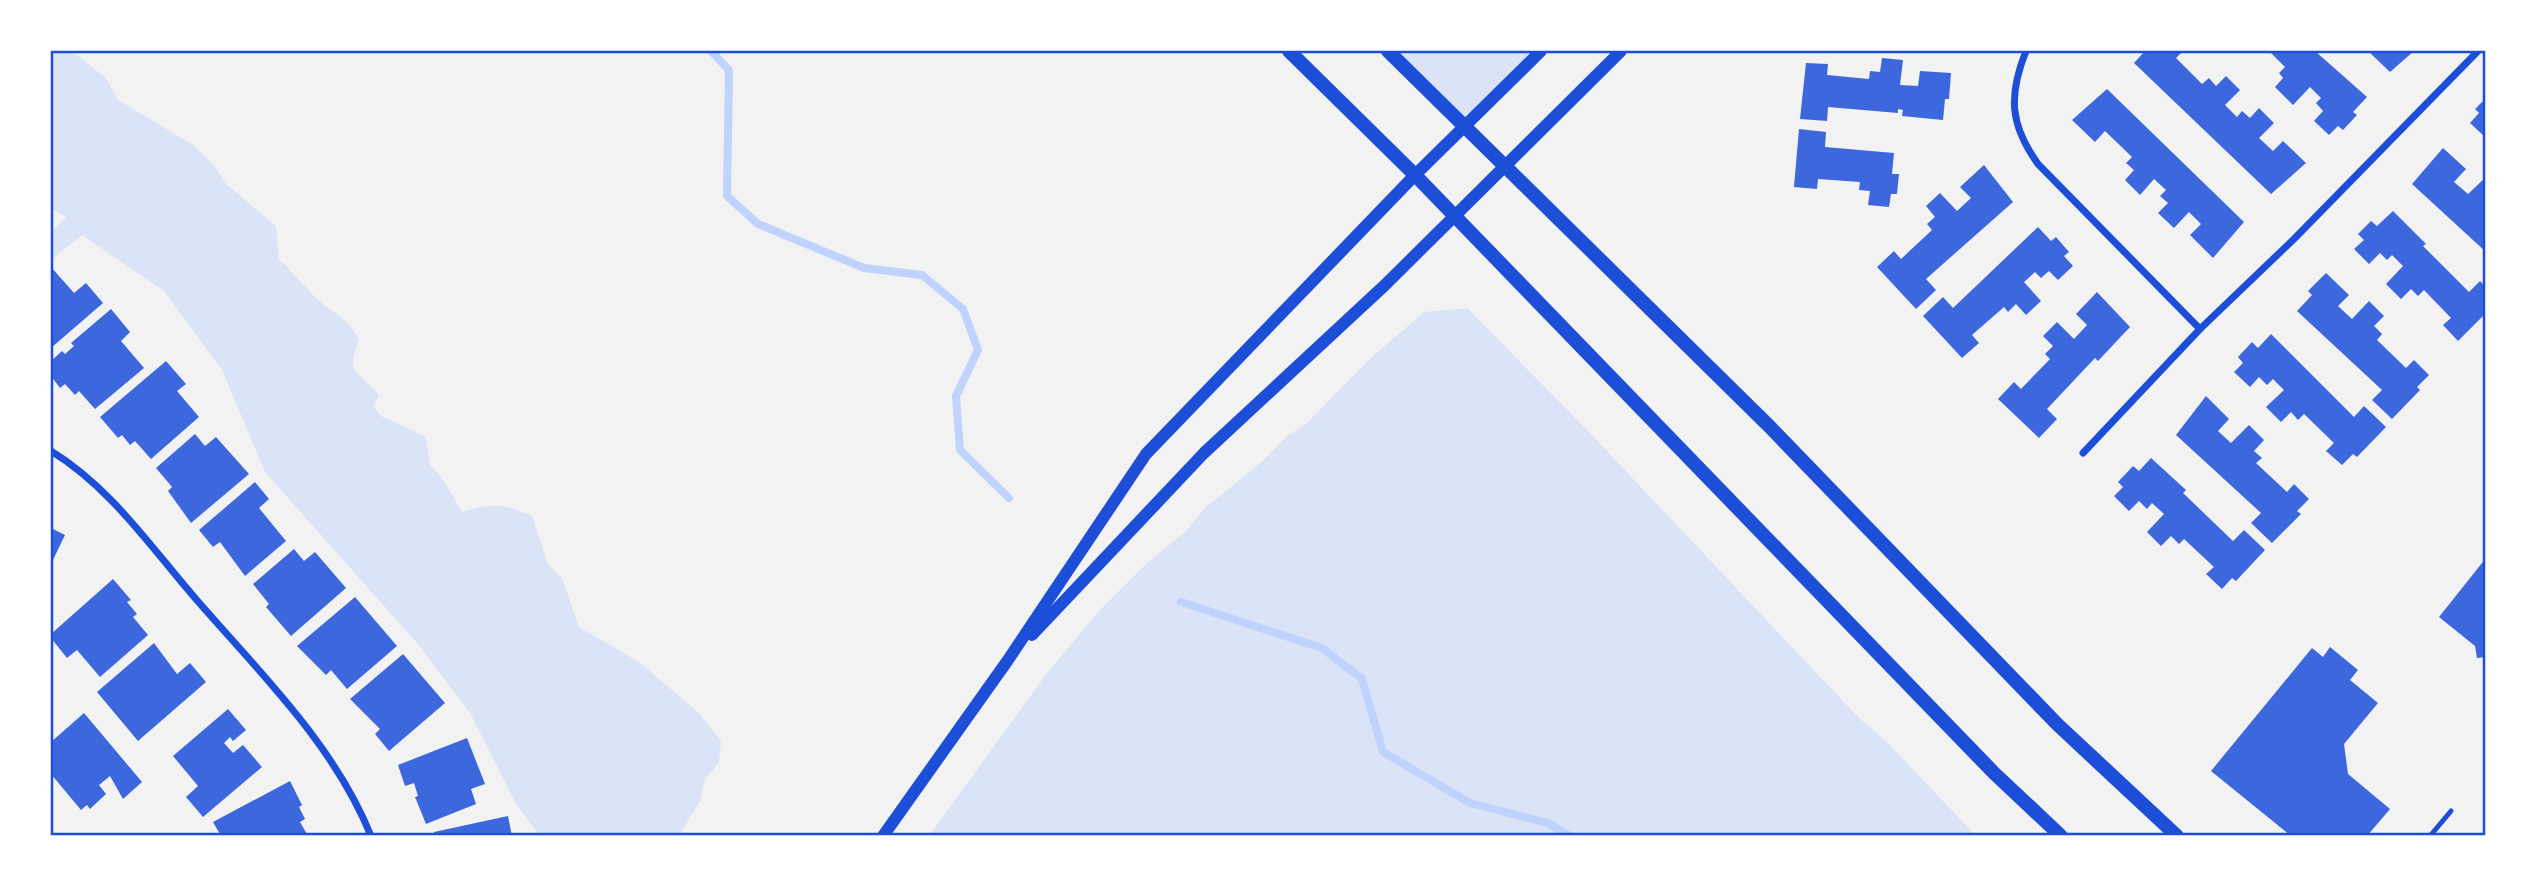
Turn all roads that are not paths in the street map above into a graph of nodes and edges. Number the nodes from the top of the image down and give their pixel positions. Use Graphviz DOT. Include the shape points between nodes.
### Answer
graph roads {
  1 [pos="1289,51"];
  2 [pos="1388,51"];
  3 [pos="1541,51"];
  4 [pos="1621,51"];
  5 [pos="2026,51"];
  6 [pos="2478,51"];
  7 [pos="1465,129"];
  8 [pos="1503,167"];
  9 [pos="1415,175"];
  10 [pos="1454,218"];
  11 [pos="2200,329"];
  12 [pos="51,451"];
  13 [pos="2084,453"];
  14 [pos="1007,660"];
  15 [pos="2451,811"];
  16 [pos="371,836"];
  17 [pos="883,836"];
  18 [pos="2061,836"];
  19 [pos="2177,836"];
  20 [pos="2430,836"];
  1 -- 9 [label="main road"];
  2 -- 7 [label="main road"];
  3 -- 7 [label="street"];
  4 -- 8 [label="street"];
  5 -- 11 [label="street" via="2014,85 2022,141 2038,164"];
  6 -- 11 [label="street"];
  7 -- 8 [label="main road"];
  7 -- 9 [label="street"];
  8 -- 10 [label="street"];
  8 -- 19 [label="main road" via="1769,426 2057,724"];
  9 -- 10 [label="main road"];
  9 -- 14 [label="street" via="1146,454"];
  10 -- 14 [label="street" via="1204,453"];
  10 -- 18 [label="main road" via="1994,774"];
  11 -- 13 [label="street"];
  12 -- 16 [label="street" via="96,484 295,714 328,756"];
  14 -- 17 [label="street"];
  15 -- 20 [label="lane"];
}
